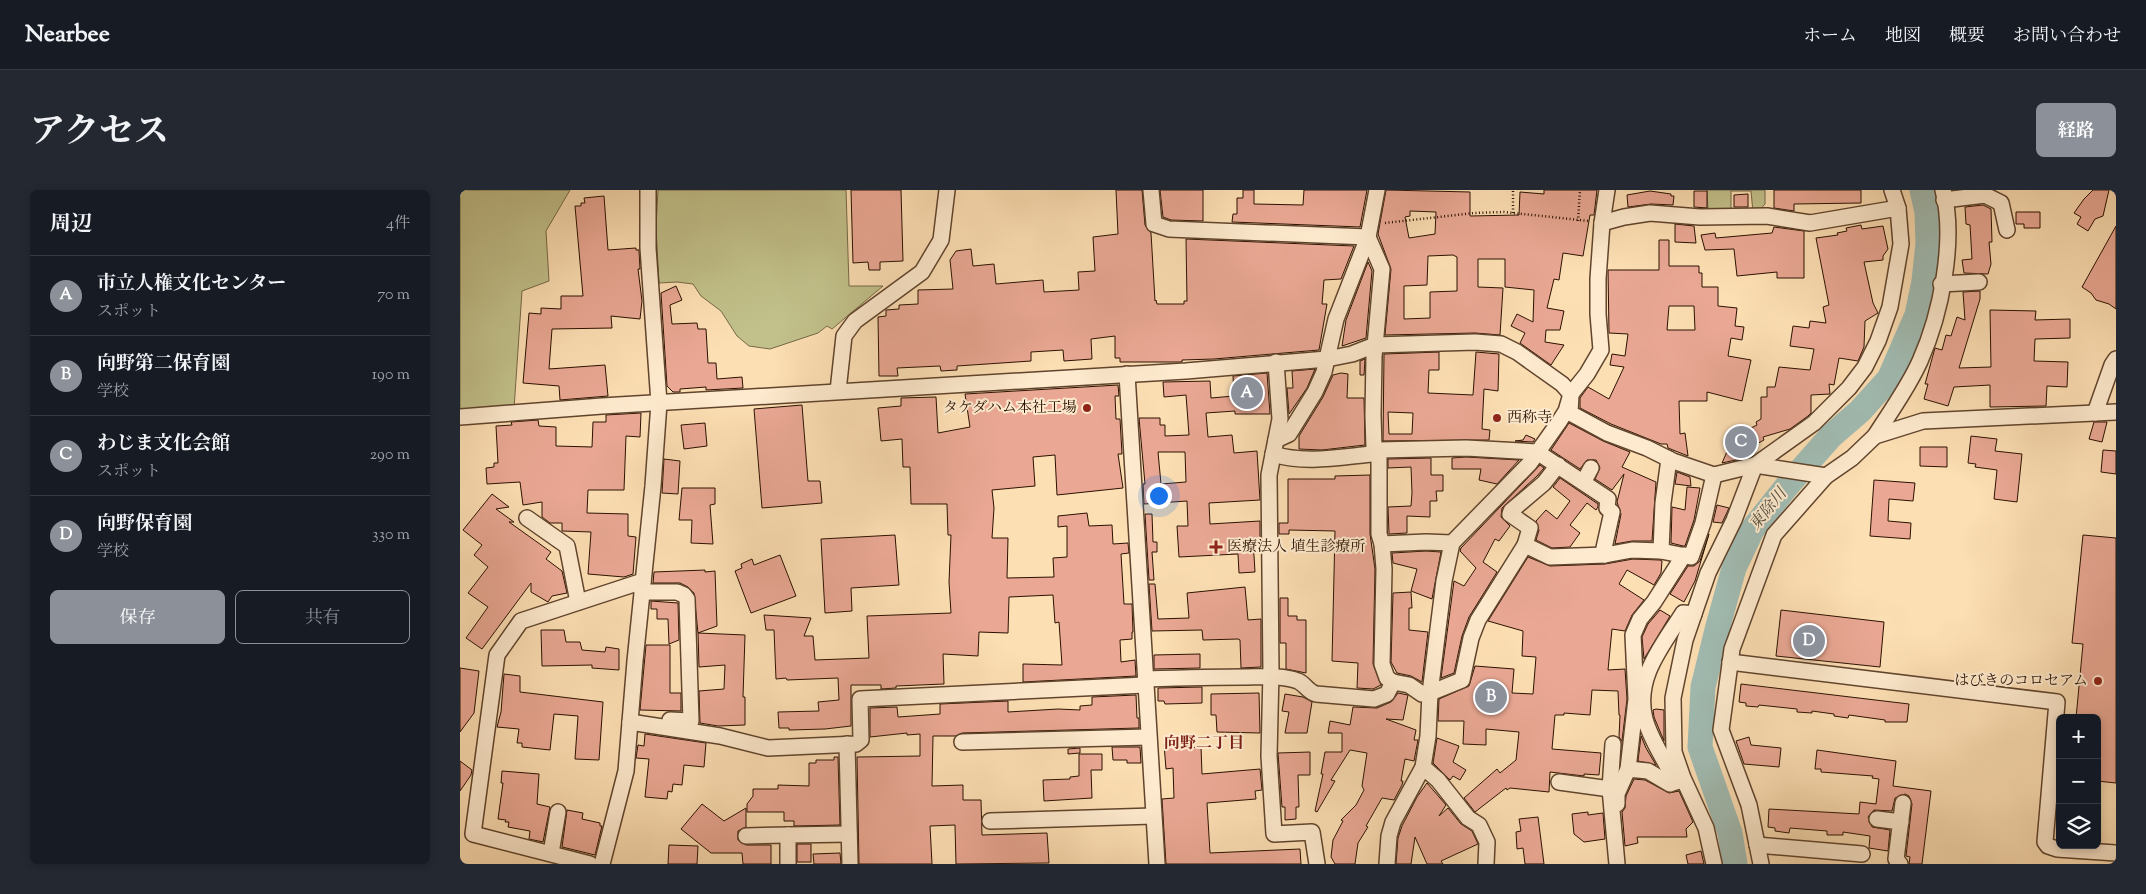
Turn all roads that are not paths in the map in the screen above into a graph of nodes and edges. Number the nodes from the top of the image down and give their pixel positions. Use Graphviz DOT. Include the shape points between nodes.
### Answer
graph roads {
  1 [pos="648,190"];
  2 [pos="947,190"];
  3 [pos="1151,190"];
  4 [pos="1377,190"];
  5 [pos="1608,190"];
  6 [pos="1892,190"];
  7 [pos="1943,195"];
  8 [pos="1898,208"];
  9 [pos="1602,223"];
  10 [pos="2007,230"];
  11 [pos="1369,231"];
  12 [pos="1979,282"];
  13 [pos="1941,284"];
  14 [pos="1375,345"];
  15 [pos="1327,359"];
  16 [pos="2116,359"];
  17 [pos="1276,362"];
  18 [pos="1127,374"];
  19 [pos="838,391"];
  20 [pos="1571,394"];
  21 [pos="659,403"];
  22 [pos="2116,412"];
  23 [pos="2095,413"];
  24 [pos="460,418"];
  25 [pos="1874,436"];
  26 [pos="1275,447"];
  27 [pos="1375,452"];
  28 [pos="1537,452"];
  29 [pos="1669,459"];
  30 [pos="1558,465"];
  31 [pos="1756,465"];
  32 [pos="1714,475"];
  33 [pos="1826,476"];
  34 [pos="527,518"];
  35 [pos="1452,543"];
  36 [pos="1382,544"];
  37 [pos="1525,545"];
  38 [pos="1660,551"];
  39 [pos="1605,555"];
  40 [pos="1684,555"];
  41 [pos="642,587"];
  42 [pos="578,602"];
  43 [pos="1694,614"];
  44 [pos="1730,662"];
  45 [pos="1271,677"];
  46 [pos="1145,682"];
  47 [pos="1393,682"];
  48 [pos="1430,694"];
  49 [pos="630,719"];
  50 [pos="1148,737"];
  51 [pos="962,742"];
  52 [pos="847,744"];
  53 [pos="1613,744"];
  54 [pos="1423,767"];
  55 [pos="1628,769"];
  56 [pos="1679,780"];
  57 [pos="1559,782"];
  58 [pos="1610,788"];
  59 [pos="1903,803"];
  60 [pos="1618,806"];
  61 [pos="558,812"];
  62 [pos="1153,816"];
  63 [pos="1878,819"];
  64 [pos="990,821"];
  65 [pos="1901,822"];
  66 [pos="849,834"];
  67 [pos="788,835"];
  68 [pos="746,836"];
  69 [pos="1757,846"];
  70 [pos="551,853"];
  71 [pos="2116,853"];
  72 [pos="1862,854"];
  73 [pos="590,864"];
  74 [pos="602,864"];
  75 [pos="788,864"];
  76 [pos="850,864"];
  77 [pos="1157,864"];
  78 [pos="1318,864"];
  79 [pos="1387,864"];
  80 [pos="1486,864"];
  81 [pos="1617,864"];
  82 [pos="1714,864"];
  83 [pos="1761,864"];
  84 [pos="1900,864"];
  1 -- 21 [label="street" via="648,248"];
  2 -- 19 [label="street" via="941,240 922,272 854,321 844,336"];
  3 -- 11 [label="street" via="1154,224 1169,229"];
  4 -- 11 [label="street"];
  5 -- 9 [label="street"];
  6 -- 8 [label="street"];
  7 -- 10 [label="street" via="1985,195 2001,202"];
  7 -- 13 [label="street" via="1948,231"];
  8 -- 9 [label="street" via="1810,223 1767,216 1700,217 1650,213"];
  8 -- 31 [label="street" via="1900,244 1890,307 1865,367 1849,388 1814,422"];
  9 -- 20 [label="street" via="1598,314 1601,350"];
  11 -- 14 [label="street" via="1382,269"];
  11 -- 15 [label="street" via="1336,319"];
  12 -- 13 [label="street"];
  13 -- 25 [label="street" via="1936,318 1920,362"];
  14 -- 15 [label="street"];
  14 -- 20 [label="street" via="1501,344 1562,384"];
  14 -- 27 [label="street"];
  15 -- 17 [label="street"];
  15 -- 26 [label="street" via="1315,392 1289,434"];
  16 -- 23 [label="street"];
  17 -- 18 [label="street"];
  17 -- 26 [label="street" via="1280,419"];
  18 -- 19 [label="street"];
  18 -- 46 [label="street"];
  19 -- 21 [label="street"];
  20 -- 28 [label="street" via="1566,411"];
  20 -- 29 [label="street" via="1570,413 1607,433"];
  21 -- 24 [label="street"];
  21 -- 41 [label="street"];
  22 -- 23 [label="street"];
  23 -- 25 [label="street" via="1923,421"];
  25 -- 33 [label="street" via="1852,458"];
  26 -- 27 [label="street" via="1289,458 1305,459"];
  26 -- 45 [label="street" via="1269,475"];
  27 -- 28 [label="street" via="1466,448"];
  27 -- 36 [label="street" via="1379,457 1379,534"];
  28 -- 30 [label="street"];
  28 -- 35 [label="street"];
  29 -- 32 [label="street"];
  29 -- 38 [label="street"];
  30 -- 37 [label="street" via="1544,483 1511,511 1510,514 1530,528"];
  30 -- 39 [label="street" via="1587,475 1608,499 1607,508 1612,512"];
  31 -- 32 [label="street"];
  31 -- 33 [label="street"];
  31 -- 43 [label="street" via="1708,573"];
  32 -- 40 [label="street" via="1698,540 1691,557"];
  33 -- 44 [label="street" via="1774,535"];
  34 -- 42 [label="street" via="567,546"];
  35 -- 36 [label="street"];
  35 -- 48 [label="street"];
  36 -- 47 [label="street" via="1381,658 1387,678"];
  37 -- 39 [label="street" via="1550,557"];
  37 -- 48 [label="street" via="1478,620 1462,680"];
  38 -- 39 [label="street" via="1632,550"];
  38 -- 40 [label="street"];
  40 -- 55 [label="street" via="1640,619 1633,635 1636,699"];
  41 -- 42 [label="street"];
  41 -- 49 [label="street"];
  41 -- 49 [label="street" via="678,592 687,600 691,721"];
  42 -- 70 [label="street" via="521,621 497,654 473,834"];
  43 -- 56 [label="street" via="1673,698 1674,752"];
  43 -- 56 [label="street" via="1683,612 1655,656 1644,684 1644,718"];
  44 -- 69 [label="street" via="1721,730 1749,805"];
  44 -- 71 [label="street" via="2057,702 2045,842 2057,849"];
  45 -- 46 [label="street" via="1201,677"];
  45 -- 47 [label="street" via="1297,681 1316,694 1374,700 1387,694"];
  45 -- 78 [label="street" via="1269,756 1274,834 1312,832"];
  46 -- 50 [label="street"];
  46 -- 52 [label="street" via="860,699 861,740"];
  47 -- 48 [label="street"];
  48 -- 54 [label="street"];
  49 -- 52 [label="street" via="768,748"];
  49 -- 74 [label="street" via="626,771"];
  50 -- 51 [label="street"];
  50 -- 62 [label="street"];
  52 -- 66 [label="street"];
  53 -- 58 [label="street"];
  54 -- 79 [label="street" via="1393,822"];
  54 -- 80 [label="street" via="1478,825 1486,842"];
  55 -- 56 [label="street" via="1648,771 1670,784"];
  55 -- 60 [label="street" via="1618,794"];
  56 -- 82 [label="street" via="1706,828"];
  57 -- 58 [label="street"];
  58 -- 81 [label="street"];
  59 -- 65 [label="street"];
  61 -- 70 [label="street"];
  62 -- 64 [label="street"];
  62 -- 77 [label="street"];
  63 -- 65 [label="street"];
  65 -- 84 [label="street" via="1896,859"];
  66 -- 67 [label="street"];
  66 -- 76 [label="street"];
  67 -- 68 [label="street"];
  67 -- 75 [label="street"];
  69 -- 72 [label="street"];
  69 -- 83 [label="street"];
  70 -- 73 [label="street"];
}
